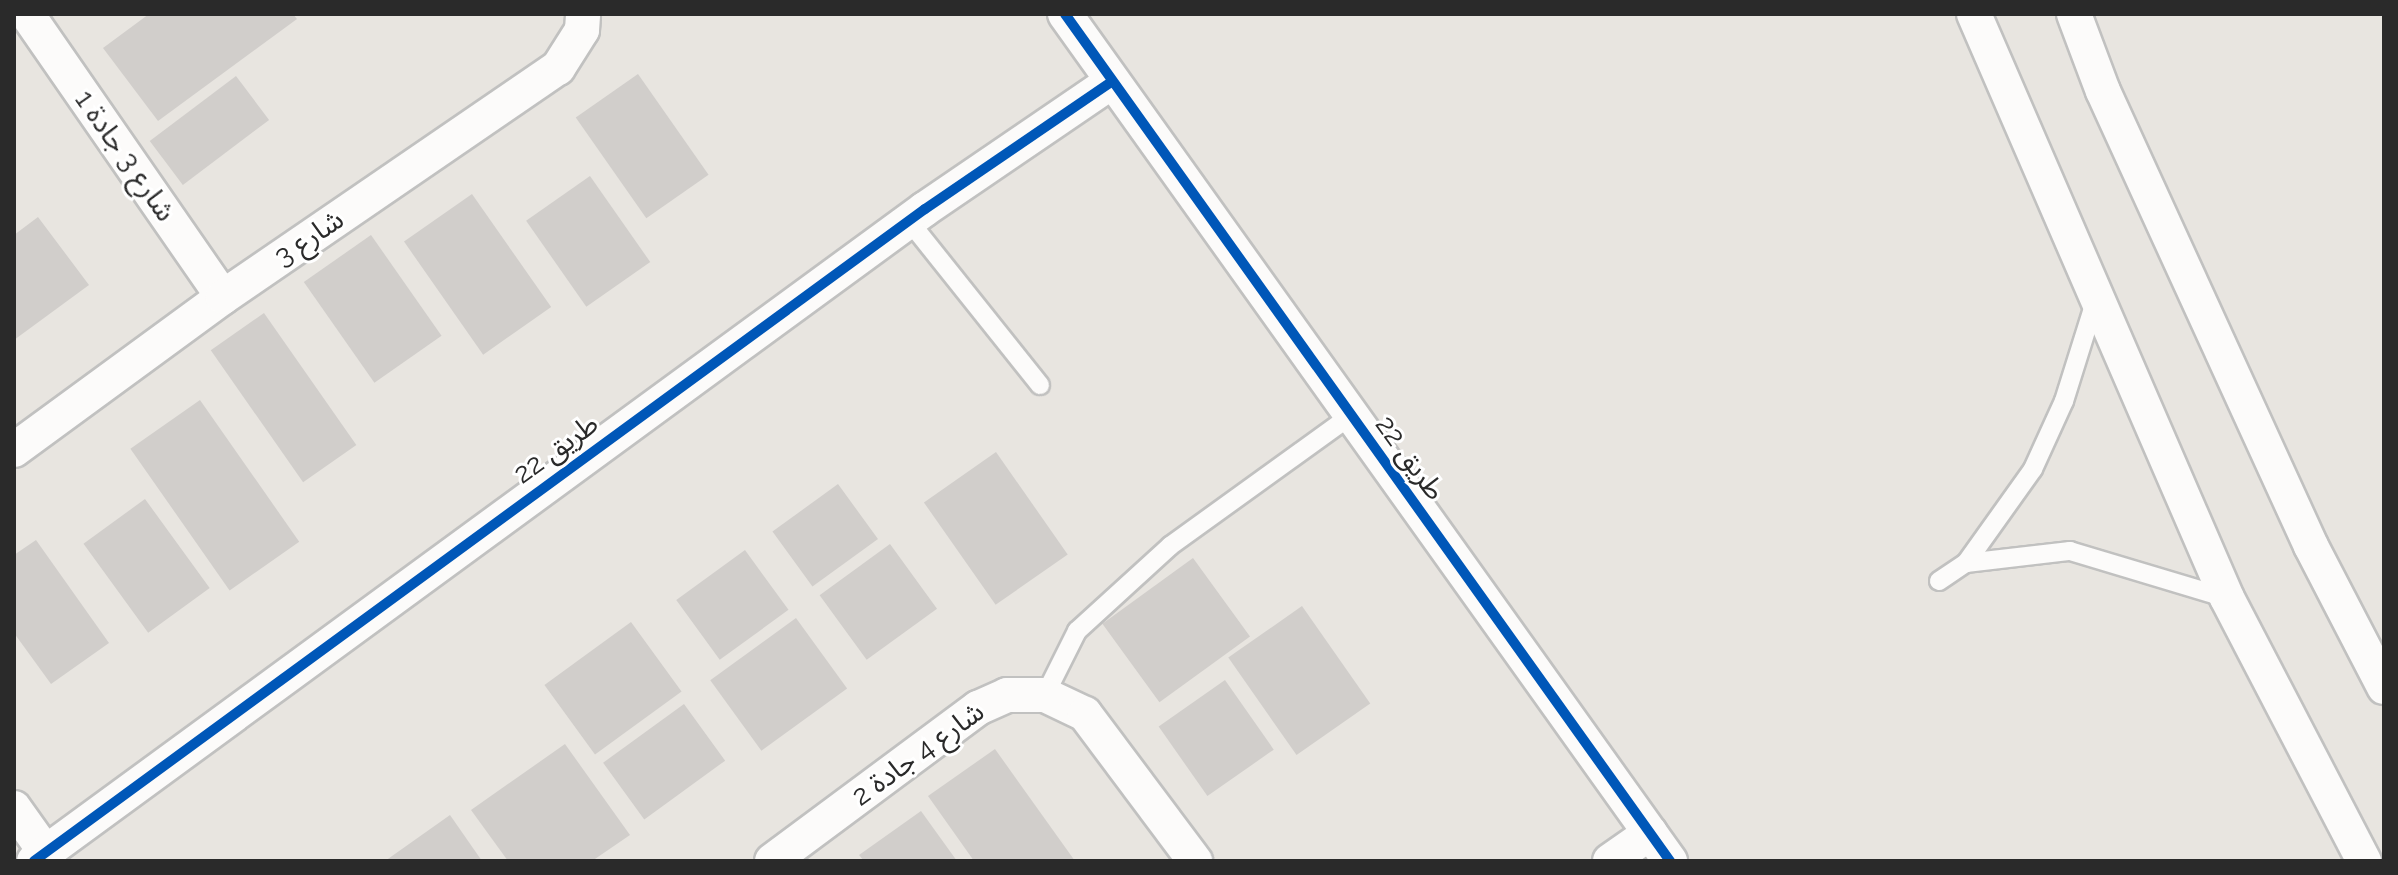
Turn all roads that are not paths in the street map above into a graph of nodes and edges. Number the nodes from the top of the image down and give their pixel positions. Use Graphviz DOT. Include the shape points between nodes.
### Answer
graph roads {
  1 [pos="27,14"];
  2 [pos="583,14"];
  3 [pos="1065,14"];
  4 [pos="1974,14"];
  5 [pos="2074,14"];
  6 [pos="1111,82"];
  7 [pos="909,221"];
  8 [pos="223,297"];
  9 [pos="2096,299"];
  10 [pos="1040,385"];
  11 [pos="1350,416"];
  12 [pos="14,450"];
  13 [pos="1966,563"];
  14 [pos="1939,581"];
  15 [pos="2227,598"];
  16 [pos="2384,687"];
  17 [pos="1045,695"];
  18 [pos="14,808"];
  19 [pos="1650,833"];
  20 [pos="40,857"];
  21 [pos="772,861"];
  22 [pos="1195,861"];
  23 [pos="1610,861"];
  24 [pos="1670,861"];
  25 [pos="2364,861"];
  1 -- 8 [label="street, شارع 3 جادة 1"];
  2 -- 8 [label="street, شارع 3" via="582,30 558,68"];
  3 -- 6 [label="street, طريق 22"];
  4 -- 9 [label="street"];
  5 -- 16 [label="street" via="2103,91 2311,546"];
  6 -- 7 [label="street, طريق 22"];
  6 -- 11 [label="street, طريق 22"];
  7 -- 10 [label="lane"];
  7 -- 20 [label="street, طريق 22"];
  8 -- 12 [label="street, شارع 3"];
  9 -- 13 [label="lane" via="2064,401 2033,469"];
  9 -- 15 [label="street"];
  11 -- 17 [label="lane" via="1152,562 1077,631"];
  11 -- 19 [label="street, طريق 22"];
  13 -- 14 [label="lane"];
  13 -- 15 [label="lane" via="2070,551"];
  15 -- 25 [label="street"];
  17 -- 21 [label="street, شارع 4 جادة 2" via="1007,695 978,708"];
  17 -- 22 [label="street, شارع 4 جادة 2" via="1085,714"];
  18 -- 20 [label="street"];
  19 -- 23 [label="street"];
  19 -- 24 [label="street, طريق 22"];
}
